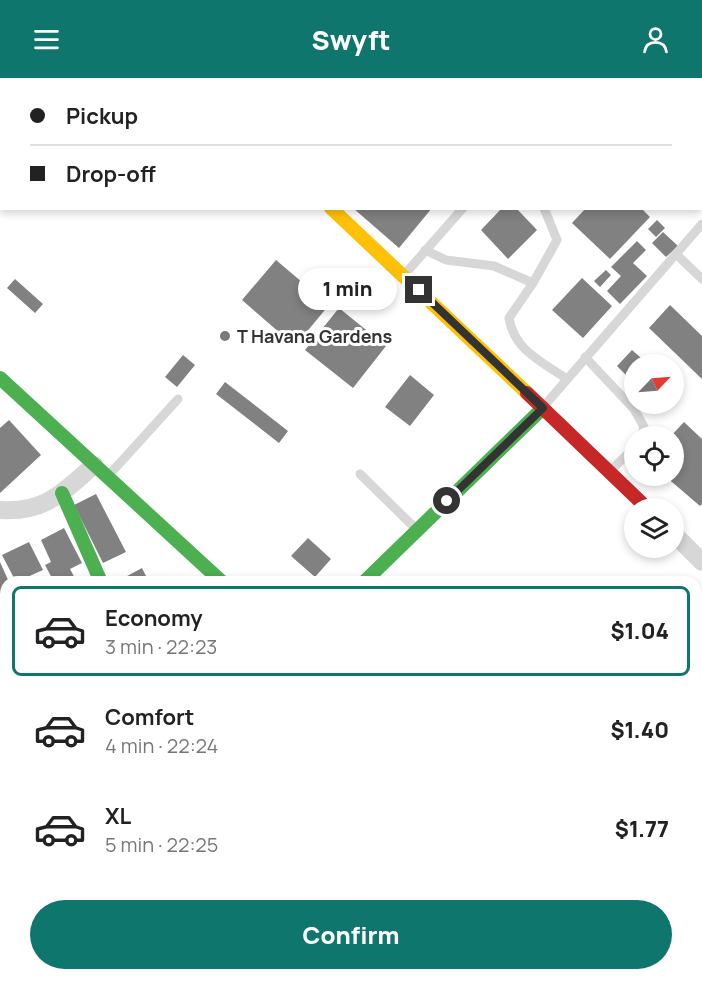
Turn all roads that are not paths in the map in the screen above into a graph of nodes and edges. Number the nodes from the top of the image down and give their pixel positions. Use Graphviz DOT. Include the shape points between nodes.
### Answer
graph roads {
  1 [pos="333,210"];
  2 [pos="461,210"];
  3 [pos="545,210"];
  4 [pos="702,224"];
  5 [pos="425,250"];
  6 [pos="676,254"];
  7 [pos="404,275"];
  8 [pos="702,279"];
  9 [pos="533,283"];
  10 [pos="585,357"];
  11 [pos="0,378"];
  12 [pos="567,379"];
  13 [pos="178,399"];
  14 [pos="543,408"];
  15 [pos="643,426"];
  16 [pos="624,458"];
  17 [pos="101,471"];
  18 [pos="609,472"];
  19 [pos="360,474"];
  20 [pos="62,493"];
  21 [pos="636,498"];
  22 [pos="0,510"];
  23 [pos="417,530"];
  24 [pos="684,544"];
  25 [pos="702,562"];
  26 [pos="98,576"];
  27 [pos="215,576"];
  28 [pos="370,576"];
  1 -- 7 [label="street"];
  2 -- 5 [label="lane"];
  3 -- 9 [label="lane" via="556,240"];
  4 -- 6 [label="lane"];
  5 -- 7 [label="lane"];
  5 -- 9 [label="lane" via="446,260 494,266"];
  6 -- 8 [label="lane"];
  6 -- 10 [label="lane"];
  7 -- 14 [label="street"];
  9 -- 12 [label="lane" via="509,318 511,332 520,346"];
  10 -- 12 [label="lane"];
  10 -- 15 [label="lane" via="634,409"];
  11 -- 17 [label="street"];
  12 -- 14 [label="lane"];
  13 -- 17 [label="lane"];
  14 -- 18 [label="street"];
  14 -- 23 [label="street"];
  16 -- 18 [label="lane"];
  17 -- 20 [label="street"];
  17 -- 27 [label="street"];
  18 -- 21 [label="street"];
  19 -- 23 [label="lane"];
  20 -- 22 [label="street" via="21,512"];
  20 -- 26 [label="street"];
  23 -- 28 [label="street"];
  24 -- 25 [label="street"];
}
